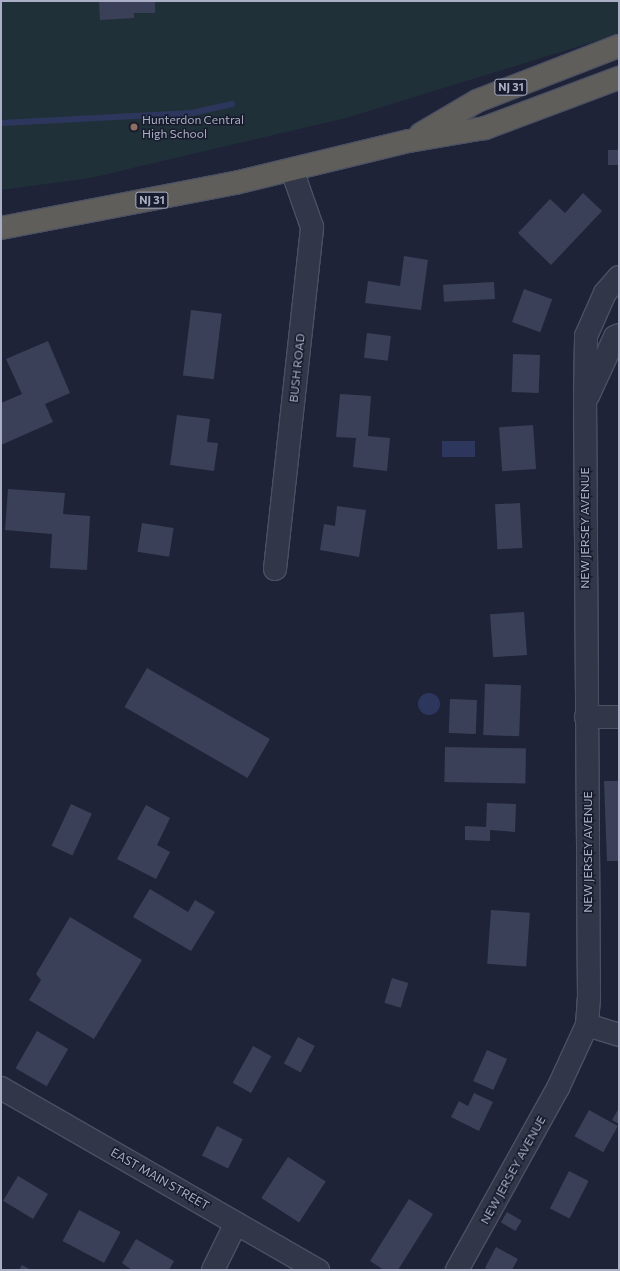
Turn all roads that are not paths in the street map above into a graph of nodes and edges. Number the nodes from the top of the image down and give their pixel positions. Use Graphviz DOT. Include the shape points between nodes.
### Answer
graph roads {
  1 [pos="619,46"];
  2 [pos="619,78"];
  3 [pos="409,141"];
  4 [pos="292,170"];
  5 [pos="1,228"];
  6 [pos="619,277"];
  7 [pos="619,334"];
  8 [pos="585,402"];
  9 [pos="275,569"];
  10 [pos="586,717"];
  11 [pos="619,717"];
  12 [pos="587,1025"];
  13 [pos="619,1035"];
  14 [pos="1,1088"];
  15 [pos="236,1223"];
  16 [pos="213,1270"];
  17 [pos="318,1270"];
  18 [pos="457,1270"];
  1 -- 3 [label="highway, NJ 31" via="476,101"];
  2 -- 3 [label="highway, NJ 31" via="485,128"];
  3 -- 4 [label="highway, NJ 31"];
  4 -- 5 [label="highway, NJ 31" via="107,209"];
  4 -- 9 [label="street, BUSH ROAD" via="312,227"];
  6 -- 8 [label="street, NEW JERSEY AVENUE" via="605,293 586,336"];
  7 -- 8 [label="street, NEW JERSEY AVENUE" via="615,337"];
  8 -- 10 [label="street, NEW JERSEY AVENUE"];
  10 -- 11 [label="street"];
  10 -- 12 [label="street, NEW JERSEY AVENUE" via="589,990"];
  12 -- 13 [label="street"];
  12 -- 18 [label="street, NEW JERSEY AVENUE" via="558,1088"];
  14 -- 15 [label="street, EAST MAIN STREET"];
  15 -- 16 [label="street"];
  15 -- 17 [label="street, EAST MAIN STREET"];
}
